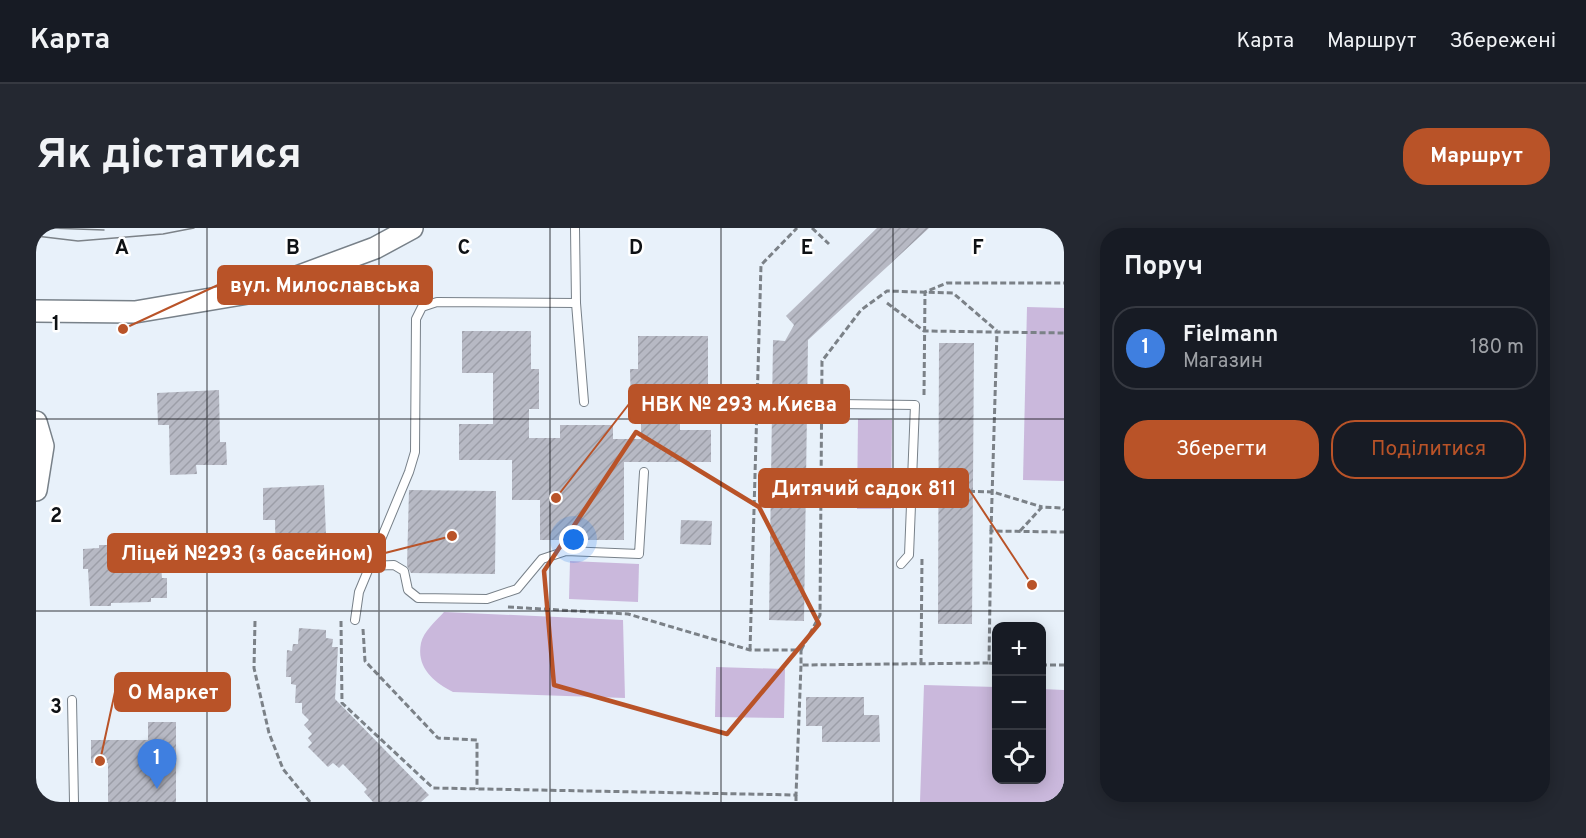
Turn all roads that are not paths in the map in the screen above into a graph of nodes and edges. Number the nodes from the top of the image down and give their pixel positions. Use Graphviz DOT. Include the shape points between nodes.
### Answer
graph roads {
  1 [pos="411,228"];
  2 [pos="575,228"];
  3 [pos="576,303"];
  4 [pos="36,312"];
  5 [pos="584,402"];
  6 [pos="839,404"];
  7 [pos="36,422"];
  8 [pos="644,472"];
  9 [pos="36,490"];
  10 [pos="902,564"];
  11 [pos="369,566"];
  12 [pos="356,620"];
  13 [pos="72,700"];
  14 [pos="74,802"];
  1 -- 4 [label="street" via="375,248 259,291 135,312"];
  2 -- 3 [label="lane"];
  3 -- 5 [label="lane"];
  3 -- 11 [label="lane" via="438,302 422,307 416,319 415,452"];
  6 -- 10 [label="lane" via="915,405 909,555"];
  7 -- 9 [label="street" via="44,446"];
  8 -- 11 [label="lane" via="639,554 566,551 542,559 517,589 487,599 418,598 408,590 404,571 394,566"];
  11 -- 12 [label="lane" via="359,592"];
  13 -- 14 [label="lane"];
}
